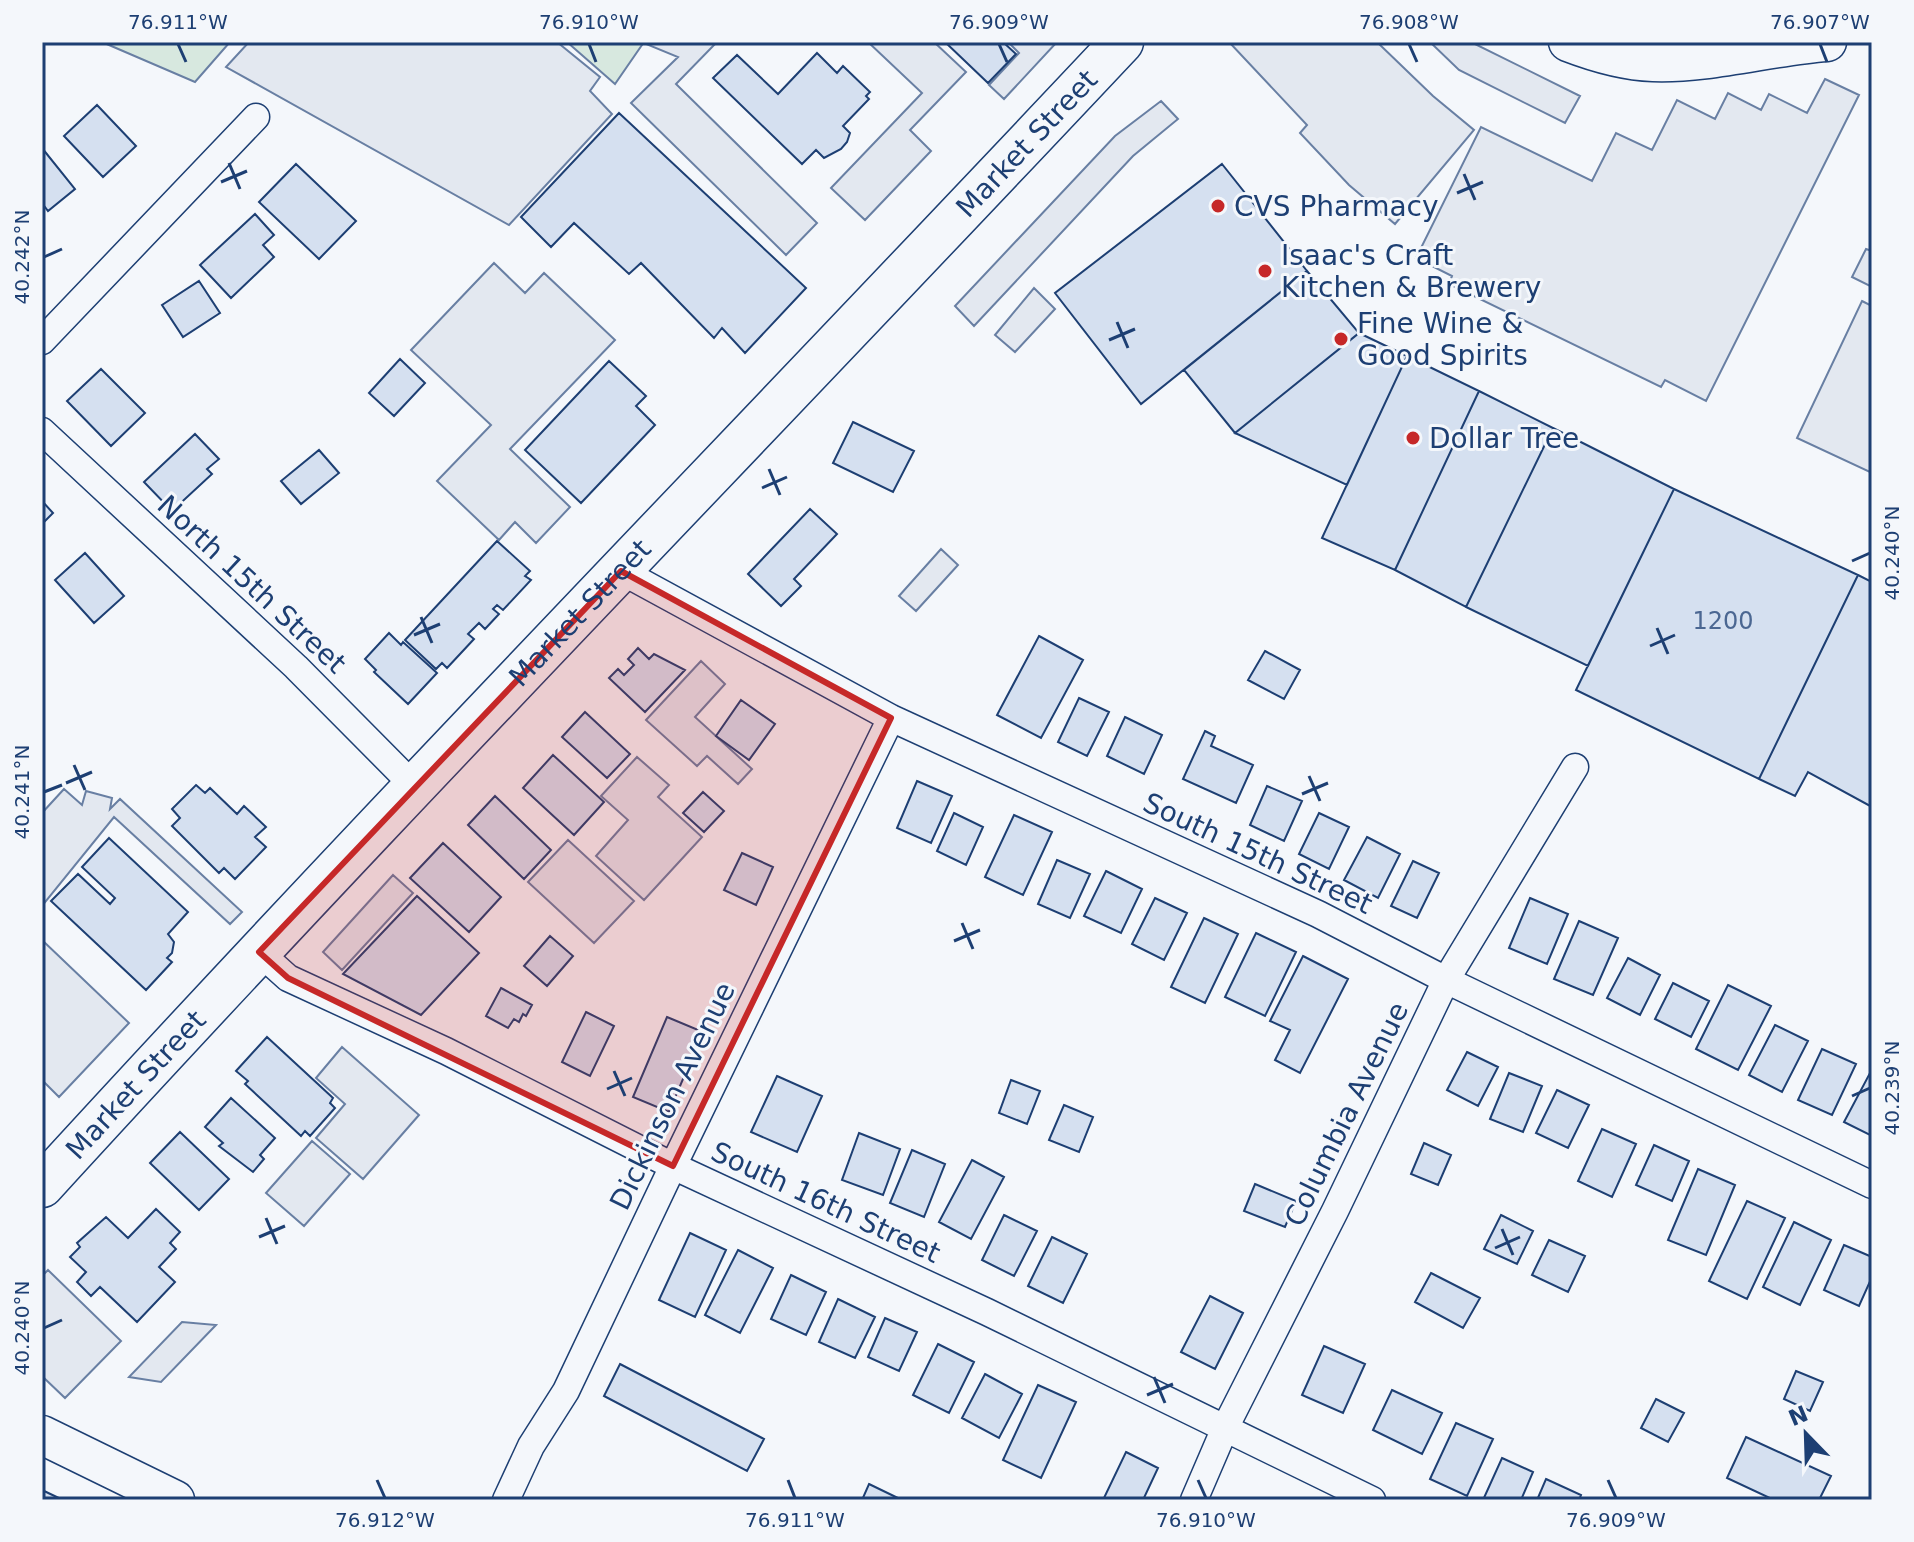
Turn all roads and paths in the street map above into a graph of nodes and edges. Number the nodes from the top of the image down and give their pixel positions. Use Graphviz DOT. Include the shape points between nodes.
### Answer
graph roads {
  1 [pos="1122,42"];
  2 [pos="1568,42"];
  3 [pos="1827,42"];
  4 [pos="256,117"];
  5 [pos="42,341"];
  6 [pos="42,431"];
  7 [pos="621,571"];
  8 [pos="891,718"];
  9 [pos="1575,767"];
  10 [pos="415,787"];
  11 [pos="259,952"];
  12 [pos="1446,980"];
  13 [pos="673,1166"];
  14 [pos="1872,1185"];
  15 [pos="42,1186"];
  16 [pos="1225,1428"];
  17 [pos="42,1435"];
  18 [pos="175,1500"];
  19 [pos="506,1500"];
  20 [pos="1194,1500"];
  21 [pos="1372,1500"];
  1 -- 7 [label="main road, Market Street"];
  2 -- 3 [label="main road" via="1654,62"];
  4 -- 5 [label="street"];
  6 -- 10 [label="street, North 15th Street" via="296,667"];
  7 -- 8 [label="street, South 15th Street"];
  7 -- 10 [label="main road, Market Street"];
  8 -- 12 [label="street, South 15th Street" via="1318,914"];
  8 -- 13 [label="street, Dickinson Avenue"];
  9 -- 12 [label="street, Columbia Avenue"];
  10 -- 11 [label="main road, Market Street"];
  11 -- 13 [label="street, South 16th Street" via="288,978 460,1057"];
  11 -- 15 [label="main road, Market Street"];
  12 -- 14 [label="street, South 15th Street"];
  12 -- 16 [label="street, Columbia Avenue"];
  13 -- 16 [label="street, South 16th Street"];
  13 -- 19 [label="street, Dickinson Avenue" via="566,1391 531,1446"];
  16 -- 20 [label="street, Columbia Avenue"];
  16 -- 21 [label="street, South 16th Street"];
  17 -- 18 [label="main road"];
}
